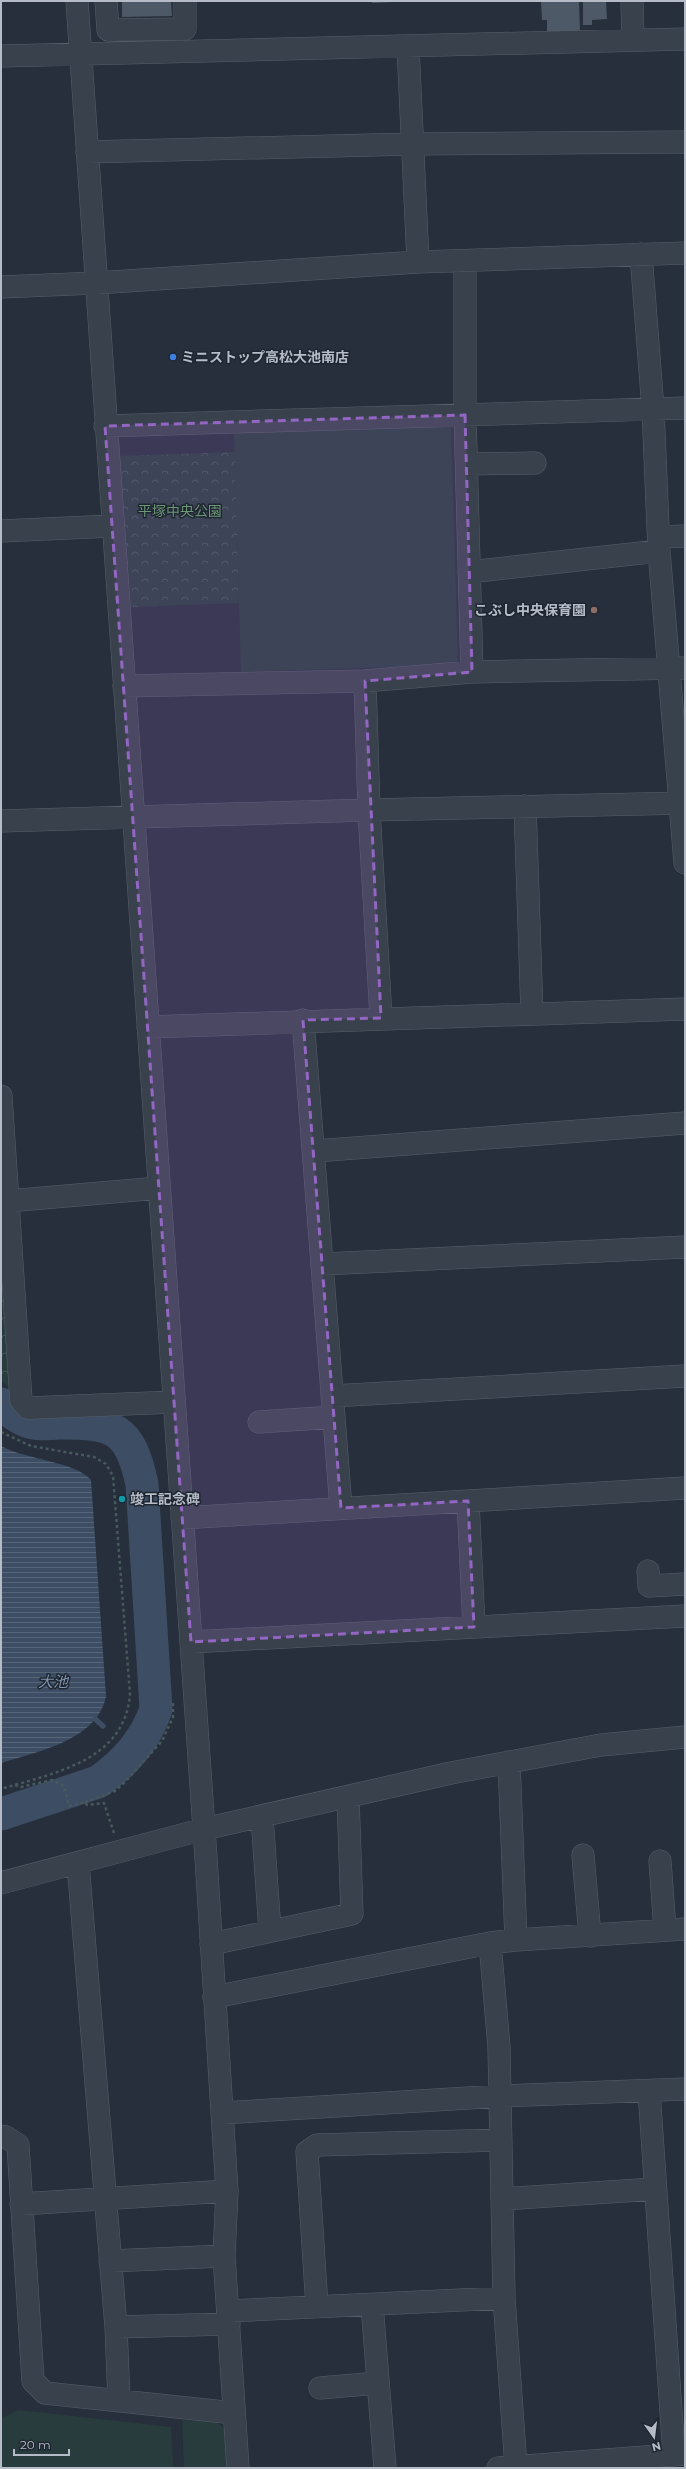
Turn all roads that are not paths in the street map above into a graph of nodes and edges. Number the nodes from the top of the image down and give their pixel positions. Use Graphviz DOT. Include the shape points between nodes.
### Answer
graph roads {
  1 [pos="77,1"];
  2 [pos="106,1"];
  3 [pos="185,1"];
  4 [pos="632,1"];
  5 [pos="633,39"];
  6 [pos="685,39"];
  7 [pos="408,46"];
  8 [pos="81,53"];
  9 [pos="1,56"];
  10 [pos="685,142"];
  11 [pos="412,144"];
  12 [pos="87,152"];
  13 [pos="685,253"];
  14 [pos="641,254"];
  15 [pos="465,261"];
  16 [pos="418,262"];
  17 [pos="96,283"];
  18 [pos="1,287"];
  19 [pos="685,408"];
  20 [pos="652,409"];
  21 [pos="465,415"];
  22 [pos="105,426"];
  23 [pos="535,463"];
  24 [pos="467,464"];
  25 [pos="112,526"];
  26 [pos="1,531"];
  27 [pos="685,536"];
  28 [pos="659,544"];
  29 [pos="469,572"];
  30 [pos="677,668"];
  31 [pos="472,672"];
  32 [pos="365,681"];
  33 [pos="124,686"];
  34 [pos="682,803"];
  35 [pos="525,806"];
  36 [pos="369,810"];
  37 [pos="134,817"];
  38 [pos="1,822"];
  39 [pos="685,863"];
  40 [pos="685,1009"];
  41 [pos="532,1013"];
  42 [pos="381,1018"];
  43 [pos="303,1020"];
  44 [pos="148,1027"];
  45 [pos="1,1096"];
  46 [pos="1,1103"];
  47 [pos="685,1123"];
  48 [pos="314,1151"];
  49 [pos="159,1188"];
  50 [pos="8,1201"];
  51 [pos="685,1247"];
  52 [pos="323,1264"];
  53 [pos="685,1376"];
  54 [pos="174,1402"];
  55 [pos="333,1406"];
  56 [pos="259,1422"];
  57 [pos="685,1488"];
  58 [pos="468,1501"];
  59 [pos="341,1508"];
  60 [pos="182,1518"];
  61 [pos="648,1570"];
  62 [pos="685,1584"];
  63 [pos="685,1616"];
  64 [pos="474,1627"];
  65 [pos="191,1642"];
  66 [pos="685,1737"];
  67 [pos="509,1762"];
  68 [pos="348,1797"];
  69 [pos="262,1816"];
  70 [pos="204,1829"];
  71 [pos="582,1855"];
  72 [pos="660,1861"];
  73 [pos="78,1863"];
  74 [pos="1,1883"];
  75 [pos="675,1930"];
  76 [pos="270,1931"];
  77 [pos="590,1936"];
  78 [pos="516,1940"];
  79 [pos="211,1944"];
  80 [pos="490,1944"];
  81 [pos="214,1997"];
  82 [pos="685,2089"];
  83 [pos="649,2091"];
  84 [pos="501,2096"];
  85 [pos="222,2113"];
  86 [pos="1,2136"];
  87 [pos="501,2140"];
  88 [pos="654,2189"];
  89 [pos="227,2191"];
  90 [pos="104,2199"];
  91 [pos="502,2199"];
  92 [pos="21,2204"];
  93 [pos="224,2256"];
  94 [pos="110,2261"];
  95 [pos="504,2298"];
  96 [pos="372,2305"];
  97 [pos="317,2307"];
  98 [pos="228,2317"];
  99 [pos="116,2327"];
  100 [pos="378,2383"];
  101 [pos="320,2388"];
  102 [pos="119,2401"];
  103 [pos="234,2413"];
  104 [pos="679,2454"];
  105 [pos="601,2464"];
  106 [pos="507,2467"];
  107 [pos="238,2468"];
  108 [pos="385,2468"];
  1 -- 8 [label="street"];
  2 -- 3 [label="street" via="108,30 185,29"];
  4 -- 5 [label="street"];
  5 -- 6 [label="street"];
  5 -- 7 [label="street"];
  7 -- 8 [label="street"];
  7 -- 11 [label="street"];
  8 -- 9 [label="street"];
  8 -- 12 [label="street"];
  10 -- 11 [label="street"];
  11 -- 12 [label="street"];
  11 -- 16 [label="street"];
  12 -- 17 [label="street"];
  13 -- 14 [label="street"];
  14 -- 15 [label="street"];
  14 -- 20 [label="street"];
  15 -- 16 [label="street"];
  15 -- 21 [label="street"];
  16 -- 17 [label="street"];
  17 -- 18 [label="street"];
  17 -- 22 [label="street"];
  19 -- 20 [label="street"];
  20 -- 21 [label="street"];
  20 -- 28 [label="street"];
  21 -- 22 [label="street"];
  21 -- 24 [label="street"];
  22 -- 25 [label="street"];
  23 -- 24 [label="street"];
  24 -- 29 [label="street"];
  25 -- 26 [label="street"];
  25 -- 33 [label="street"];
  27 -- 28 [label="street"];
  28 -- 29 [label="street"];
  28 -- 30 [label="street"];
  29 -- 31 [label="street"];
  30 -- 31 [label="street"];
  30 -- 34 [label="street"];
  31 -- 32 [label="street"];
  32 -- 33 [label="street"];
  32 -- 36 [label="street"];
  33 -- 37 [label="street"];
  34 -- 35 [label="street"];
  34 -- 39 [label="street"];
  35 -- 36 [label="street"];
  35 -- 41 [label="street"];
  36 -- 37 [label="street"];
  36 -- 42 [label="street"];
  37 -- 38 [label="street"];
  37 -- 44 [label="street"];
  40 -- 41 [label="street"];
  41 -- 42 [label="street"];
  42 -- 43 [label="street"];
  43 -- 44 [label="street"];
  43 -- 48 [label="street"];
  44 -- 49 [label="street"];
  45 -- 46 [label="street"];
  46 -- 50 [label="street"];
  47 -- 48 [label="street"];
  48 -- 52 [label="street"];
  49 -- 50 [label="street"];
  49 -- 54 [label="street"];
  50 -- 54 [label="street" via="21,1400 28,1408"];
  51 -- 52 [label="street"];
  52 -- 55 [label="street"];
  53 -- 55 [label="street"];
  54 -- 60 [label="street"];
  55 -- 56 [label="street"];
  55 -- 59 [label="street"];
  57 -- 58 [label="street"];
  58 -- 59 [label="street"];
  58 -- 64 [label="street"];
  59 -- 60 [label="street"];
  60 -- 65 [label="street"];
  61 -- 62 [label="street" via="649,1586"];
  63 -- 64 [label="street"];
  64 -- 65 [label="street"];
  65 -- 70 [label="street"];
  66 -- 67 [label="street" via="601,1745"];
  67 -- 68 [label="street"];
  67 -- 78 [label="street"];
  68 -- 69 [label="street"];
  68 -- 76 [label="street" via="352,1914"];
  69 -- 70 [label="street"];
  69 -- 76 [label="street"];
  70 -- 73 [label="street"];
  70 -- 79 [label="street"];
  71 -- 77 [label="street"];
  72 -- 75 [label="street"];
  73 -- 74 [label="street"];
  73 -- 90 [label="street"];
  75 -- 77 [label="street"];
  76 -- 79 [label="street"];
  77 -- 78 [label="street"];
  78 -- 80 [label="street"];
  79 -- 81 [label="street"];
  80 -- 81 [label="street"];
  80 -- 84 [label="street"];
  81 -- 85 [label="street"];
  82 -- 83 [label="street"];
  83 -- 84 [label="street"];
  83 -- 88 [label="street"];
  84 -- 85 [label="street"];
  84 -- 87 [label="street"];
  85 -- 89 [label="street"];
  86 -- 92 [label="street" via="18,2145"];
  87 -- 91 [label="street"];
  87 -- 97 [label="street" via="317,2145 307,2152"];
  88 -- 91 [label="street"];
  88 -- 104 [label="street"];
  89 -- 90 [label="street"];
  89 -- 93 [label="street"];
  90 -- 92 [label="street"];
  90 -- 94 [label="street"];
  91 -- 95 [label="street"];
  92 -- 102 [label="street" via="33,2381 45,2393"];
  93 -- 94 [label="street"];
  93 -- 98 [label="street"];
  94 -- 99 [label="street"];
  95 -- 96 [label="street"];
  95 -- 106 [label="street"];
  96 -- 97 [label="street"];
  96 -- 100 [label="street"];
  97 -- 98 [label="street"];
  98 -- 99 [label="street"];
  98 -- 103 [label="street"];
  99 -- 102 [label="street"];
  100 -- 101 [label="street"];
  100 -- 108 [label="street"];
  102 -- 103 [label="street"];
  103 -- 107 [label="street"];
  104 -- 105 [label="street"];
  105 -- 106 [label="street"];
}
